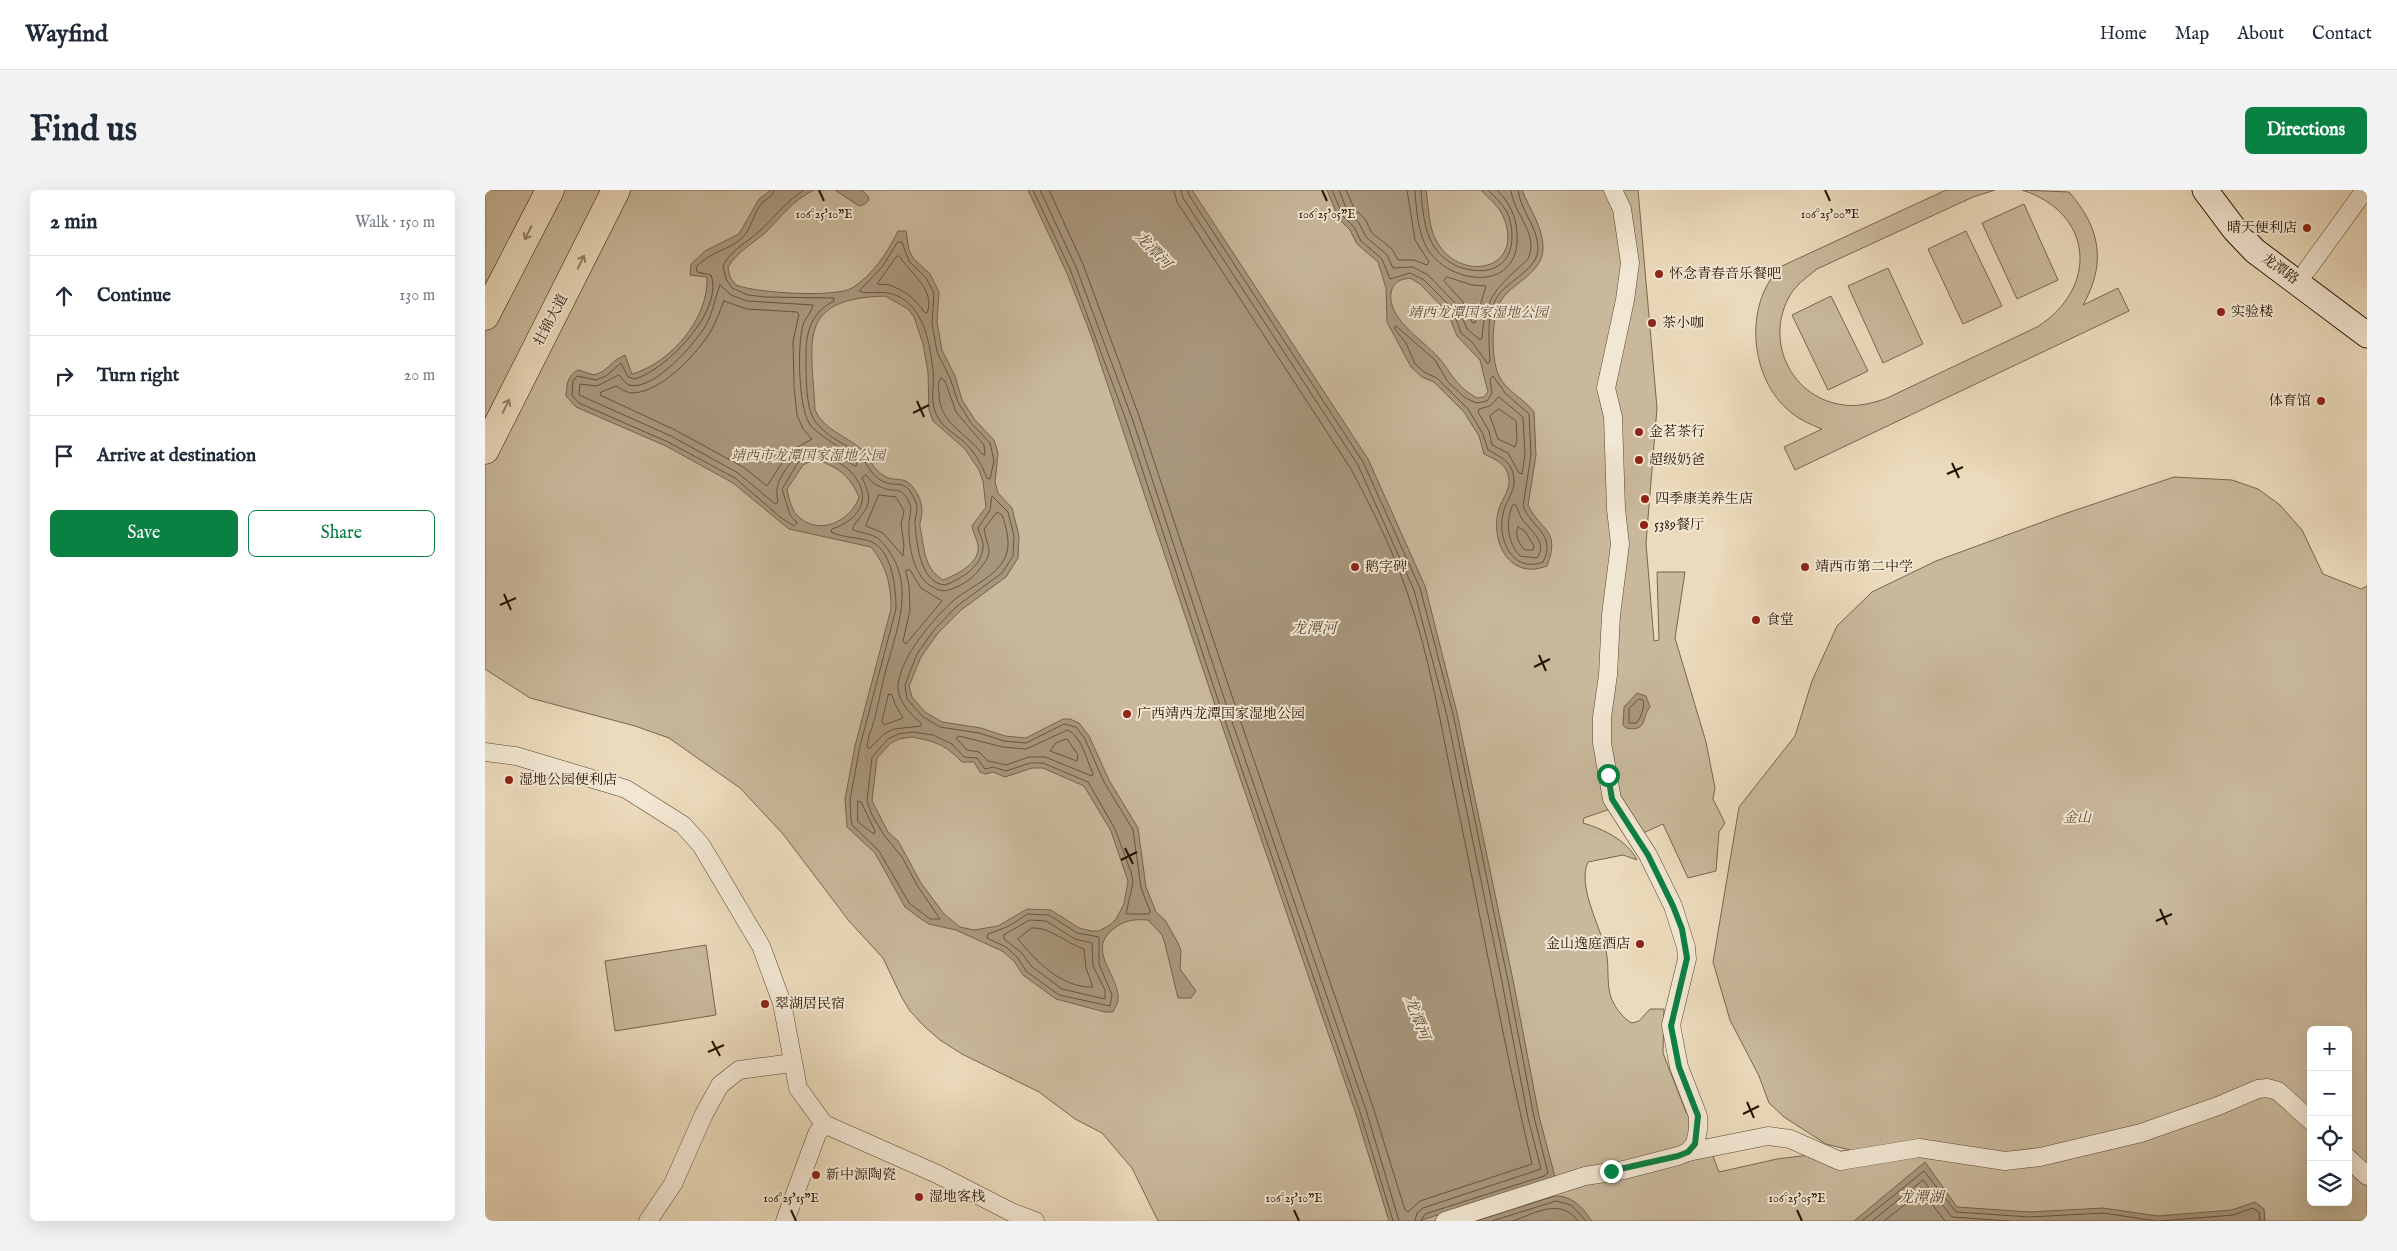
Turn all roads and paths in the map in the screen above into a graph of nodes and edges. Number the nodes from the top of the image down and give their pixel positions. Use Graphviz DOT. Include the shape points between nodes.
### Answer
graph roads {
  1 [pos="550,190"];
  2 [pos="616,190"];
  3 [pos="1613,190"];
  4 [pos="2365,190"];
  5 [pos="2210,191"];
  6 [pos="2307,270"];
  7 [pos="2367,314"];
  8 [pos="485,316"];
  9 [pos="2367,335"];
  10 [pos="485,450"];
  11 [pos="485,752"];
  12 [pos="792,1062"];
  13 [pos="2307,1117"];
  14 [pos="824,1124"];
  15 [pos="1688,1152"];
  16 [pos="2351,1161"];
  17 [pos="2367,1176"];
  18 [pos="648,1221"];
  19 [pos="785,1221"];
  20 [pos="1035,1221"];
  21 [pos="1445,1221"];
  1 -- 8 [label="main road, one-way"];
  10 -- 2 [label="main road, 壮锦大道, one-way"];
  3 -- 15 [label="street" via="1622,209 1630,263 1606,388 1613,417 1620,544 1602,743 1612,799 1648,855 1673,906 1687,947 1671,1026 1679,1067 1698,1116 1695,1144"];
  4 -- 6 [label="street"];
  5 -- 6 [label="main road, 龙潭路" via="2264,242"];
  5 -- 9 [label="main road, 龙潭路" via="2235,230 2255,251"];
  6 -- 7 [label="main road, 龙潭路"];
  11 -- 12 [label="street" via="516,756 626,788 683,825 701,845 761,946 782,1003"];
  12 -- 14 [label="street" via="798,1088"];
  12 -- 18 [label="street" via="739,1070 720,1085 673,1184"];
  13 -- 15 [label="street" via="2278,1091 2267,1088 2141,1133 2040,1158 2005,1161 1919,1148 1840,1161 1790,1138 1768,1136"];
  14 -- 19 [label="street" via="817,1134"];
  14 -- 20 [label="street"];
  15 -- 21 [label="street" via="1624,1170 1585,1176"];
  16 -- 17 [label="street"];
}
